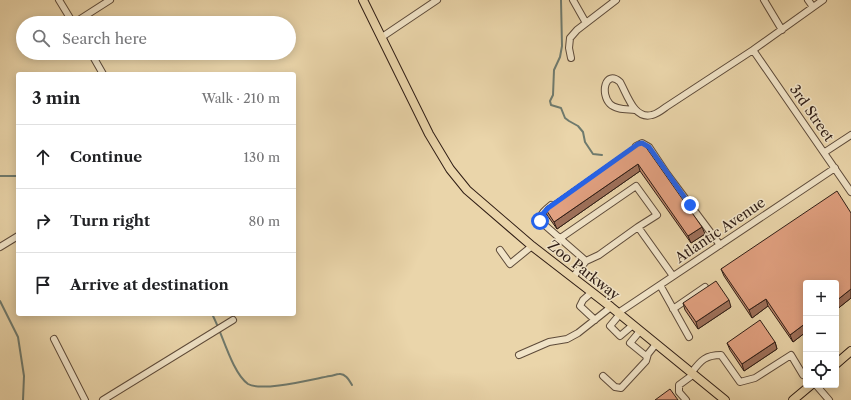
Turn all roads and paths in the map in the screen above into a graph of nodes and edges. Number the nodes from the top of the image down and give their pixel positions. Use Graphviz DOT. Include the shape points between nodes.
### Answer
graph roads {
  1 [pos="60,0"];
  2 [pos="110,0"];
  3 [pos="363,0"];
  4 [pos="437,0"];
  5 [pos="573,0"];
  6 [pos="616,0"];
  7 [pos="764,0"];
  8 [pos="808,0"];
  9 [pos="822,0"];
  10 [pos="813,7"];
  11 [pos="70,16"];
  12 [pos="85,16"];
  13 [pos="586,23"];
  14 [pos="782,30"];
  15 [pos="382,37"];
  16 [pos="753,50"];
  17 [pos="571,58"];
  18 [pos="95,60"];
  19 [pos="102,72"];
  20 [pos="635,110"];
  21 [pos="851,135"];
  22 [pos="632,149"];
  23 [pos="825,152"];
  24 [pos="835,168"];
  25 [pos="850,188"];
  26 [pos="554,203"];
  27 [pos="638,227"];
  28 [pos="16,237"];
  29 [pos="559,238"];
  30 [pos="720,245"];
  31 [pos="532,246"];
  32 [pos="0,247"];
  33 [pos="500,250"];
  34 [pos="586,261"];
  35 [pos="673,276"];
  36 [pos="573,277"];
  37 [pos="660,285"];
  38 [pos="705,287"];
  39 [pos="592,292"];
  40 [pos="611,307"];
  41 [pos="673,309"];
  42 [pos="619,313"];
  43 [pos="233,320"];
  44 [pos="595,320"];
  45 [pos="636,328"];
  46 [pos="689,337"];
  47 [pos="54,338"];
  48 [pos="656,344"];
  49 [pos="851,351"];
  50 [pos="648,354"];
  51 [pos="519,355"];
  52 [pos="839,361"];
  53 [pos="693,373"];
  54 [pos="803,375"];
  55 [pos="603,376"];
  56 [pos="807,388"];
  57 [pos="819,388"];
  58 [pos="85,400"];
  59 [pos="103,400"];
  60 [pos="686,400"];
  61 [pos="725,400"];
  62 [pos="793,400"];
  63 [pos="829,400"];
  1 -- 11 [label="street"];
  2 -- 12 [label="street"];
  3 -- 15 [label="main road, Zoo Parkway"];
  4 -- 15 [label="street"];
  5 -- 13 [label="street"];
  6 -- 13 [label="street"];
  7 -- 14 [label="street"];
  8 -- 10 [label="street"];
  9 -- 10 [label="street"];
  10 -- 14 [label="street"];
  13 -- 17 [label="street" via="570,38"];
  14 -- 16 [label="street"];
  15 -- 31 [label="main road, Zoo Parkway" via="429,134 450,169 467,190"];
  16 -- 20 [label="street" via="652,115 642,115"];
  16 -- 23 [label="street, 3rd Street"];
  18 -- 19 [label="street"];
  20 -- 20 [label="street" via="620,82 611,78 607,81 604,88 610,104 620,109"];
  21 -- 23 [label="street"];
  22 -- 30 [label="street" via="642,143 649,147"];
  23 -- 24 [label="street, 3rd Street"];
  24 -- 25 [label="street, 3rd Street"];
  24 -- 30 [label="street, Atlantic Avenue"];
  26 -- 29 [label="street" via="543,212 540,219 543,225"];
  27 -- 29 [label="street" via="657,214 636,186"];
  27 -- 34 [label="street" via="599,255"];
  27 -- 35 [label="street"];
  28 -- 32 [label="street"];
  29 -- 34 [label="street"];
  30 -- 35 [label="street, Atlantic Avenue"];
  31 -- 33 [label="street" via="510,264"];
  31 -- 36 [label="main road, Zoo Parkway"];
  34 -- 36 [label="street"];
  35 -- 37 [label="street, Atlantic Avenue"];
  36 -- 39 [label="main road, Zoo Parkway"];
  37 -- 41 [label="street"];
  37 -- 42 [label="street, Atlantic Avenue"];
  38 -- 41 [label="street"];
  39 -- 40 [label="main road, Zoo Parkway"];
  39 -- 44 [label="street" via="580,306"];
  40 -- 42 [label="main road, Zoo Parkway"];
  40 -- 44 [label="street"];
  41 -- 46 [label="street"];
  42 -- 45 [label="main road, Zoo Parkway"];
  42 -- 45 [label="street" via="610,326 620,336"];
  43 -- 59 [label="street"];
  44 -- 51 [label="street" via="567,339 549,342"];
  45 -- 48 [label="main road, Zoo Parkway"];
  45 -- 50 [label="street" via="630,343 646,356"];
  47 -- 58 [label="street"];
  48 -- 50 [label="street"];
  48 -- 53 [label="main road, Zoo Parkway"];
  49 -- 52 [label="main road"];
  50 -- 55 [label="street" via="646,361 621,388 615,388"];
  53 -- 54 [label="street" via="698,364 711,355 721,355 740,382 755,378 791,356"];
  53 -- 60 [label="street" via="679,385 678,392"];
  53 -- 61 [label="main road, Zoo Parkway"];
  56 -- 62 [label="main road"];
  57 -- 63 [label="street"];
}
